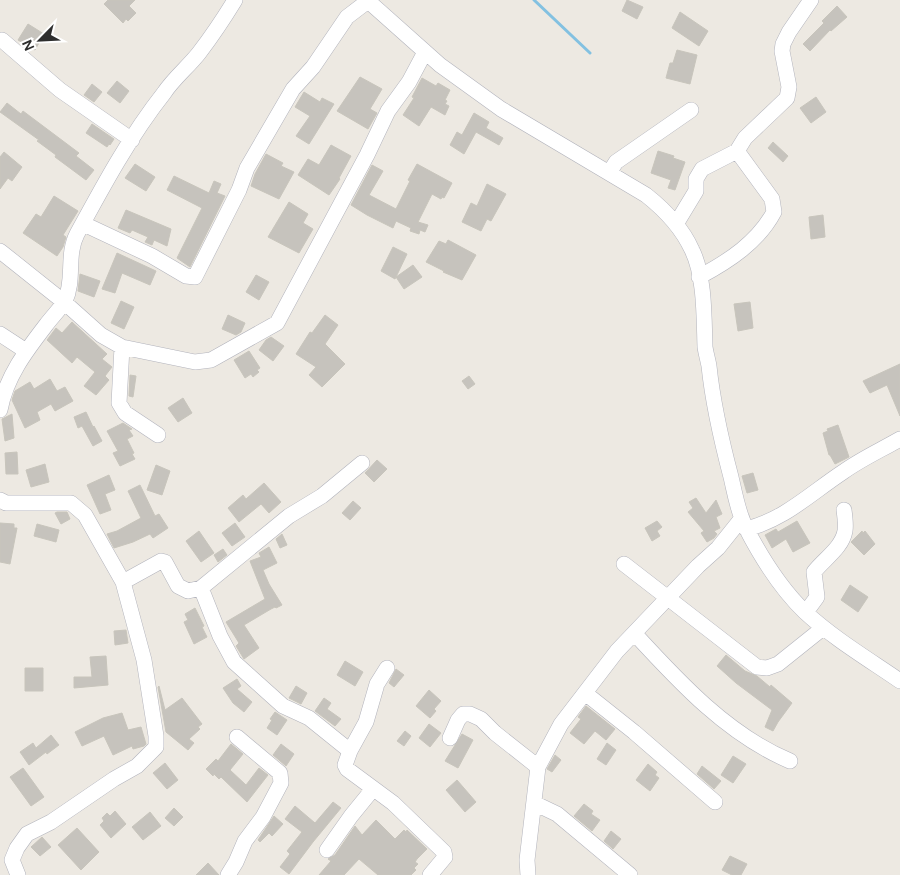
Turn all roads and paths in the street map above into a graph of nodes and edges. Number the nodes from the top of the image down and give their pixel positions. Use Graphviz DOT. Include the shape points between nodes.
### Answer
graph roads {
  1 [pos="235,0"];
  2 [pos="367,0"];
  3 [pos="811,0"];
  4 [pos="2,40"];
  5 [pos="425,52"];
  6 [pos="691,110"];
  7 [pos="132,140"];
  8 [pos="736,151"];
  9 [pos="608,173"];
  10 [pos="84,222"];
  11 [pos="676,224"];
  12 [pos="0,251"];
  13 [pos="699,277"];
  14 [pos="64,302"];
  15 [pos="0,334"];
  16 [pos="122,347"];
  17 [pos="26,351"];
  18 [pos="0,410"];
  19 [pos="158,435"];
  20 [pos="900,439"];
  21 [pos="362,463"];
  22 [pos="0,500"];
  23 [pos="844,510"];
  24 [pos="744,523"];
  25 [pos="624,564"];
  26 [pos="123,582"];
  27 [pos="201,588"];
  28 [pos="668,598"];
  29 [pos="806,612"];
  30 [pos="823,628"];
  31 [pos="634,634"];
  32 [pos="387,668"];
  33 [pos="899,679"];
  34 [pos="585,693"];
  35 [pos="237,737"];
  36 [pos="450,738"];
  37 [pos="350,751"];
  38 [pos="790,761"];
  39 [pos="538,766"];
  40 [pos="373,789"];
  41 [pos="715,802"];
  42 [pos="534,803"];
  43 [pos="17,848"];
  44 [pos="327,850"];
  45 [pos="0,855"];
  46 [pos="18,875"];
  47 [pos="228,875"];
  48 [pos="430,875"];
  49 [pos="528,875"];
  50 [pos="630,875"];
  1 -- 7 [label="street" via="198,53 164,92"];
  2 -- 5 [label="street"];
  2 -- 10 [label="street" via="347,17 313,67 293,89 247,168 195,277 186,276"];
  3 -- 8 [label="street" via="783,44 789,87 787,98 745,138"];
  4 -- 7 [label="street" via="60,90"];
  5 -- 9 [label="street" via="501,109"];
  5 -- 16 [label="street" via="388,111 277,323 211,360 195,362"];
  6 -- 9 [label="street" via="616,162"];
  7 -- 10 [label="street"];
  8 -- 11 [label="street" via="702,170 696,178 696,191"];
  8 -- 13 [label="street" via="772,200 774,212 759,235 720,266"];
  9 -- 11 [label="street" via="646,195"];
  10 -- 14 [label="street" via="75,237 69,290"];
  11 -- 13 [label="street" via="693,250"];
  12 -- 14 [label="street"];
  13 -- 24 [label="street" via="710,384 720,436"];
  14 -- 16 [label="street" via="101,335"];
  14 -- 17 [label="street"];
  15 -- 17 [label="street"];
  16 -- 19 [label="street" via="119,403 124,413"];
  17 -- 18 [label="street" via="6,386"];
  20 -- 24 [label="street" via="844,470 783,514 768,522"];
  21 -- 27 [label="street" via="322,496 289,516"];
  22 -- 26 [label="street" via="6,503 71,503 85,514"];
  23 -- 29 [label="street" via="845,532 831,555 814,572 817,597"];
  24 -- 28 [label="street"];
  24 -- 29 [label="street" via="769,566"];
  25 -- 28 [label="street"];
  26 -- 27 [label="street" via="165,562 178,586 188,591"];
  26 -- 43 [label="street" via="144,660 156,747 137,766 27,834"];
  27 -- 37 [label="street" via="234,662 284,706 309,718"];
  28 -- 30 [label="street" via="758,667 778,664"];
  28 -- 31 [label="street"];
  29 -- 30 [label="street"];
  30 -- 33 [label="street"];
  31 -- 34 [label="street"];
  31 -- 38 [label="street" via="730,725"];
  32 -- 37 [label="street" via="377,684 366,722"];
  34 -- 39 [label="street" via="561,724"];
  34 -- 41 [label="street"];
  35 -- 47 [label="street" via="280,772 281,783 263,817 244,840"];
  36 -- 39 [label="street" via="463,714 470,714 481,719"];
  37 -- 40 [label="street" via="345,765 347,769"];
  39 -- 42 [label="street"];
  40 -- 44 [label="street"];
  40 -- 48 [label="street" via="393,803 444,852 445,857"];
  42 -- 49 [label="street"];
  42 -- 50 [label="street" via="557,814"];
  43 -- 45 [label="street"];
  43 -- 46 [label="street" via="12,860"];
}
